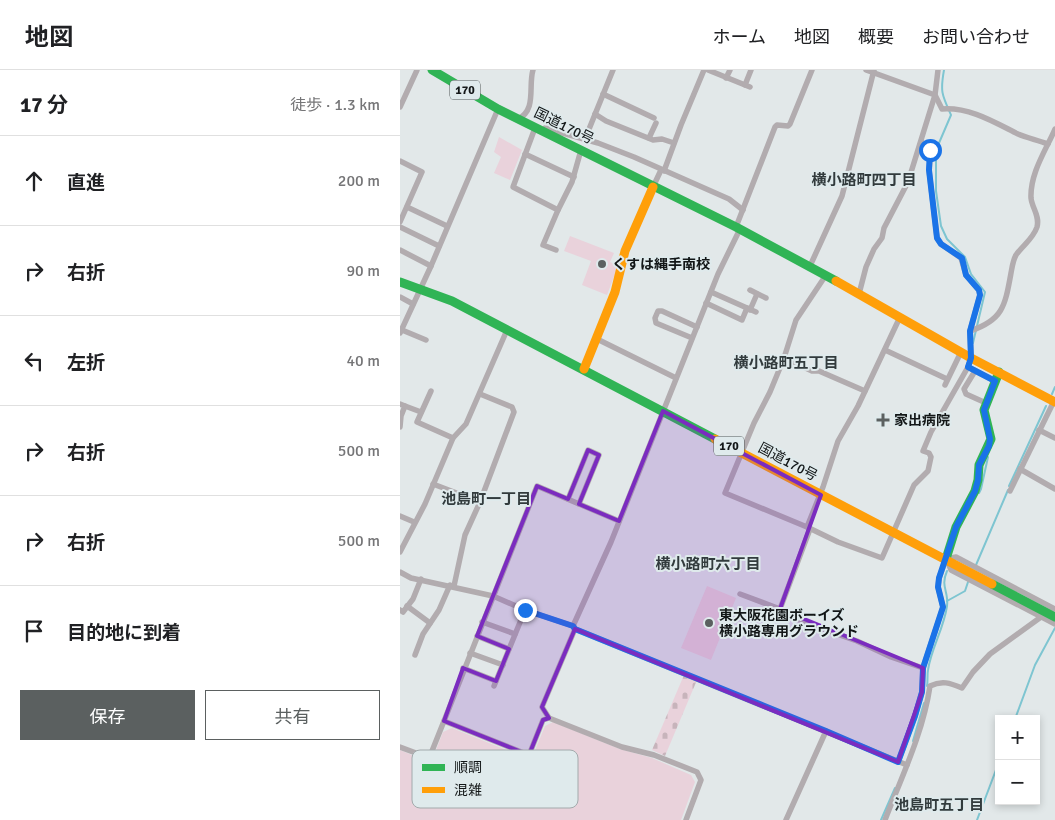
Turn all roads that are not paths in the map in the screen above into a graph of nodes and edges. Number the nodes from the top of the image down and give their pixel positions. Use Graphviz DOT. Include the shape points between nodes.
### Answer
graph roads {
  1 [pos="417,70"];
  2 [pos="432,70"];
  3 [pos="533,70"];
  4 [pos="614,70"];
  5 [pos="704,70"];
  6 [pos="708,70"];
  7 [pos="730,70"];
  8 [pos="752,70"];
  9 [pos="812,70"];
  10 [pos="866,70"];
  11 [pos="938,70"];
  12 [pos="874,71"];
  13 [pos="726,78"];
  14 [pos="604,94"];
  15 [pos="935,95"];
  16 [pos="401,102"];
  17 [pos="498,109"];
  18 [pos="595,114"];
  19 [pos="518,119"];
  20 [pos="532,126"];
  21 [pos="1055,129"];
  22 [pos="649,138"];
  23 [pos="585,139"];
  24 [pos="922,142"];
  25 [pos="674,143"];
  26 [pos="1048,144"];
  27 [pos="581,150"];
  28 [pos="526,154"];
  29 [pos="400,161"];
  30 [pos="662,170"];
  31 [pos="574,177"];
  32 [pos="653,187"];
  33 [pos="407,207"];
  34 [pos="558,210"];
  35 [pos="743,210"];
  36 [pos="400,222"];
  37 [pos="448,226"];
  38 [pos="400,227"];
  39 [pos="738,228"];
  40 [pos="439,246"];
  41 [pos="400,250"];
  42 [pos="556,250"];
  43 [pos="431,266"];
  44 [pos="810,266"];
  45 [pos="826,275"];
  46 [pos="400,282"];
  47 [pos="420,288"];
  48 [pos="750,290"];
  49 [pos="711,292"];
  50 [pos="757,294"];
  51 [pos="859,294"];
  52 [pos="400,297"];
  53 [pos="766,298"];
  54 [pos="706,303"];
  55 [pos="413,304"];
  56 [pos="751,310"];
  57 [pos="900,317"];
  58 [pos="697,326"];
  59 [pos="507,329"];
  60 [pos="401,330"];
  61 [pos="970,331"];
  62 [pos="692,338"];
  63 [pos="597,339"];
  64 [pos="426,340"];
  65 [pos="885,350"];
  66 [pos="960,352"];
  67 [pos="784,358"];
  68 [pos="971,358"];
  69 [pos="968,367"];
  70 [pos="584,369"];
  71 [pos="975,371"];
  72 [pos="997,376"];
  73 [pos="676,378"];
  74 [pos="431,391"];
  75 [pos="865,391"];
  76 [pos="480,394"];
  77 [pos="1055,401"];
  78 [pos="986,403"];
  79 [pos="403,405"];
  80 [pos="663,411"];
  81 [pos="421,412"];
  82 [pos="400,427"];
  83 [pos="1039,430"];
  84 [pos="453,438"];
  85 [pos="1055,438"];
  86 [pos="743,453"];
  87 [pos="1020,469"];
  88 [pos="433,484"];
  89 [pos="1055,489"];
  90 [pos="1010,491"];
  91 [pos="821,495"];
  92 [pos="568,499"];
  93 [pos="480,502"];
  94 [pos="579,504"];
  95 [pos="400,516"];
  96 [pos="619,521"];
  97 [pos="414,522"];
  98 [pos="809,528"];
  99 [pos="894,533"];
  100 [pos="400,552"];
  101 [pos="946,559"];
  102 [pos="400,572"];
  103 [pos="421,579"];
  104 [pos="452,586"];
  105 [pos="740,594"];
  106 [pos="493,596"];
  107 [pos="407,606"];
  108 [pos="780,609"];
  109 [pos="1055,609"];
  110 [pos="400,610"];
  111 [pos="525,610"];
  112 [pos="1041,617"];
  113 [pos="1055,617"];
  114 [pos="482,622"];
  115 [pos="430,624"];
  116 [pos="1055,624"];
  117 [pos="574,628"];
  118 [pos="516,634"];
  119 [pos="477,636"];
  120 [pos="509,649"];
  121 [pos="470,653"];
  122 [pos="415,655"];
  123 [pos="502,665"];
  124 [pos="463,668"];
  125 [pos="923,668"];
  126 [pos="549,718"];
  127 [pos="444,721"];
  128 [pos="826,731"];
  129 [pos="400,746"];
  130 [pos="432,750"];
  131 [pos="516,750"];
  132 [pos="531,750"];
  133 [pos="412,751"];
  134 [pos="898,762"];
  135 [pos="907,765"];
  136 [pos="686,820"];
  137 [pos="786,820"];
  138 [pos="885,820"];
  1 -- 16 [label="street"];
  2 -- 17 [label="main road, 国道170号 / 170"];
  3 -- 19 [label="street" via="532,97 523,117"];
  4 -- 14 [label="street"];
  5 -- 25 [label="street"];
  6 -- 13 [label="street"];
  7 -- 13 [label="street"];
  8 -- 13 [label="street" via="748,86"];
  9 -- 35 [label="street" via="790,124 775,127"];
  10 -- 12 [label="street"];
  11 -- 15 [label="street"];
  12 -- 15 [label="street"];
  12 -- 44 [label="street" via="842,196"];
  14 -- 18 [label="street"];
  14 -- 22 [label="street" via="655,121"];
  15 -- 24 [label="street"];
  15 -- 26 [label="street" via="942,109 956,108"];
  17 -- 19 [label="main road, 国道170号 / 170"];
  17 -- 37 [label="street"];
  18 -- 22 [label="street"];
  18 -- 23 [label="street"];
  19 -- 20 [label="main road, 国道170号 / 170"];
  20 -- 23 [label="street"];
  20 -- 27 [label="main road, 国道170号 / 170"];
  20 -- 28 [label="street"];
  21 -- 26 [label="street"];
  22 -- 25 [label="street"];
  23 -- 30 [label="street"];
  24 -- 51 [label="street" via="908,182 869,259"];
  24 -- 61 [label="street" via="930,150 929,170 937,238 962,258 966,275 979,290"];
  25 -- 30 [label="street"];
  26 -- 61 [label="street" via="1033,182 1031,199 1038,219 1036,229 1030,241 1015,256 1001,312 983,326"];
  27 -- 31 [label="street"];
  27 -- 32 [label="main road, 国道170号 / 170"];
  28 -- 31 [label="street"];
  28 -- 34 [label="street" via="513,187"];
  29 -- 33 [label="street" via="422,172"];
  30 -- 32 [label="street"];
  30 -- 35 [label="street" via="729,199"];
  31 -- 34 [label="street"];
  32 -- 39 [label="main road, 国道170号 / 170"];
  32 -- 63 [label="main road" via="625,251 615,292"];
  33 -- 36 [label="street"];
  33 -- 37 [label="street"];
  34 -- 42 [label="street" via="543,245"];
  35 -- 39 [label="street"];
  37 -- 40 [label="street"];
  38 -- 40 [label="street"];
  39 -- 44 [label="main road, 国道170号 / 170"];
  39 -- 49 [label="street"];
  40 -- 43 [label="street"];
  41 -- 43 [label="street"];
  43 -- 47 [label="street"];
  44 -- 45 [label="main road, 国道170号 / 170"];
  45 -- 51 [label="main road, 国道170号 / 170"];
  45 -- 67 [label="street" via="796,320"];
  46 -- 47 [label="main road, 国道170号 / 170"];
  47 -- 55 [label="street"];
  47 -- 59 [label="main road, 国道170号 / 170"];
  48 -- 50 [label="street"];
  49 -- 54 [label="street"];
  49 -- 56 [label="street"];
  50 -- 53 [label="street"];
  50 -- 56 [label="street"];
  51 -- 57 [label="main road, 国道170号 / 170"];
  52 -- 55 [label="street"];
  54 -- 56 [label="street" via="742,320"];
  54 -- 58 [label="street"];
  55 -- 60 [label="street"];
  57 -- 65 [label="street"];
  57 -- 66 [label="main road, 国道170号 / 170"];
  58 -- 62 [label="street"];
  58 -- 62 [label="street" via="662,311 658,311 655,318 656,323"];
  59 -- 70 [label="main road, 国道170号 / 170"];
  59 -- 76 [label="street"];
  60 -- 64 [label="street"];
  61 -- 68 [label="street"];
  62 -- 73 [label="street"];
  63 -- 70 [label="main road"];
  63 -- 73 [label="street"];
  65 -- 66 [label="street" via="946,382"];
  65 -- 75 [label="street"];
  66 -- 68 [label="main road, 国道170号 / 170"];
  67 -- 75 [label="street"];
  67 -- 86 [label="street"];
  68 -- 69 [label="street"];
  68 -- 72 [label="main road, 国道170号 / 170"];
  69 -- 71 [label="street"];
  69 -- 99 [label="street" via="923,451 931,457 928,472 914,485"];
  70 -- 80 [label="main road, 国道170号 / 170"];
  71 -- 72 [label="street"];
  71 -- 78 [label="street" via="964,389 966,394"];
  72 -- 77 [label="main road, 国道170号 / 170"];
  72 -- 78 [label="main road"];
  73 -- 80 [label="street"];
  74 -- 81 [label="street"];
  75 -- 91 [label="street" via="838,441"];
  76 -- 84 [label="street" via="466,424"];
  76 -- 93 [label="street" via="512,408 514,412"];
  77 -- 83 [label="street"];
  78 -- 101 [label="main road" via="989,446 979,465 975,491 956,527"];
  79 -- 81 [label="street"];
  79 -- 82 [label="street"];
  80 -- 86 [label="main road, 国道170号 / 170"];
  80 -- 96 [label="street"];
  81 -- 84 [label="street" via="417,422"];
  83 -- 85 [label="street"];
  83 -- 87 [label="street"];
  84 -- 88 [label="street"];
  86 -- 91 [label="main road, 国道170号 / 170"];
  86 -- 98 [label="street" via="725,493"];
  87 -- 89 [label="street"];
  87 -- 90 [label="street"];
  88 -- 93 [label="street"];
  88 -- 97 [label="street"];
  91 -- 98 [label="street"];
  91 -- 99 [label="main road, 国道170号 / 170"];
  92 -- 94 [label="street"];
  92 -- 94 [label="street" via="588,450 599,455"];
  92 -- 106 [label="street" via="537,486"];
  93 -- 104 [label="street" via="465,535"];
  94 -- 96 [label="street"];
  95 -- 97 [label="street"];
  96 -- 117 [label="street"];
  97 -- 100 [label="street"];
  98 -- 99 [label="street" via="882,558"];
  98 -- 108 [label="street"];
  99 -- 101 [label="main road, 国道170号 / 170"];
  101 -- 109 [label="street" via="956,556"];
  101 -- 112 [label="street" via="951,570"];
  101 -- 113 [label="main road, 国道170号 / 170"];
  101 -- 125 [label="street" via="938,587 943,607"];
  102 -- 103 [label="street"];
  103 -- 104 [label="street"];
  103 -- 107 [label="street"];
  104 -- 106 [label="street"];
  104 -- 115 [label="street"];
  105 -- 108 [label="street"];
  106 -- 111 [label="street"];
  106 -- 114 [label="street"];
  107 -- 110 [label="street" via="403,612"];
  107 -- 115 [label="street"];
  108 -- 125 [label="street" via="792,617"];
  111 -- 117 [label="street"];
  111 -- 118 [label="street"];
  112 -- 116 [label="street"];
  112 -- 135 [label="street" via="990,654 962,688 949,682 930,686"];
  114 -- 118 [label="street"];
  114 -- 119 [label="street"];
  115 -- 122 [label="street"];
  117 -- 126 [label="street" via="542,707"];
  117 -- 128 [label="street"];
  118 -- 120 [label="street"];
  119 -- 120 [label="street"];
  119 -- 121 [label="street"];
  120 -- 123 [label="street"];
  121 -- 123 [label="street"];
  121 -- 124 [label="street"];
  123 -- 124 [label="street" via="495,684"];
  124 -- 127 [label="street"];
  125 -- 134 [label="street" via="922,692"];
  126 -- 132 [label="street" via="543,720"];
  126 -- 136 [label="street" via="697,772 701,780"];
  127 -- 130 [label="street"];
  127 -- 131 [label="street"];
  128 -- 134 [label="street"];
  128 -- 137 [label="street"];
  129 -- 133 [label="street"];
  134 -- 135 [label="street"];
  135 -- 138 [label="street"];
}
